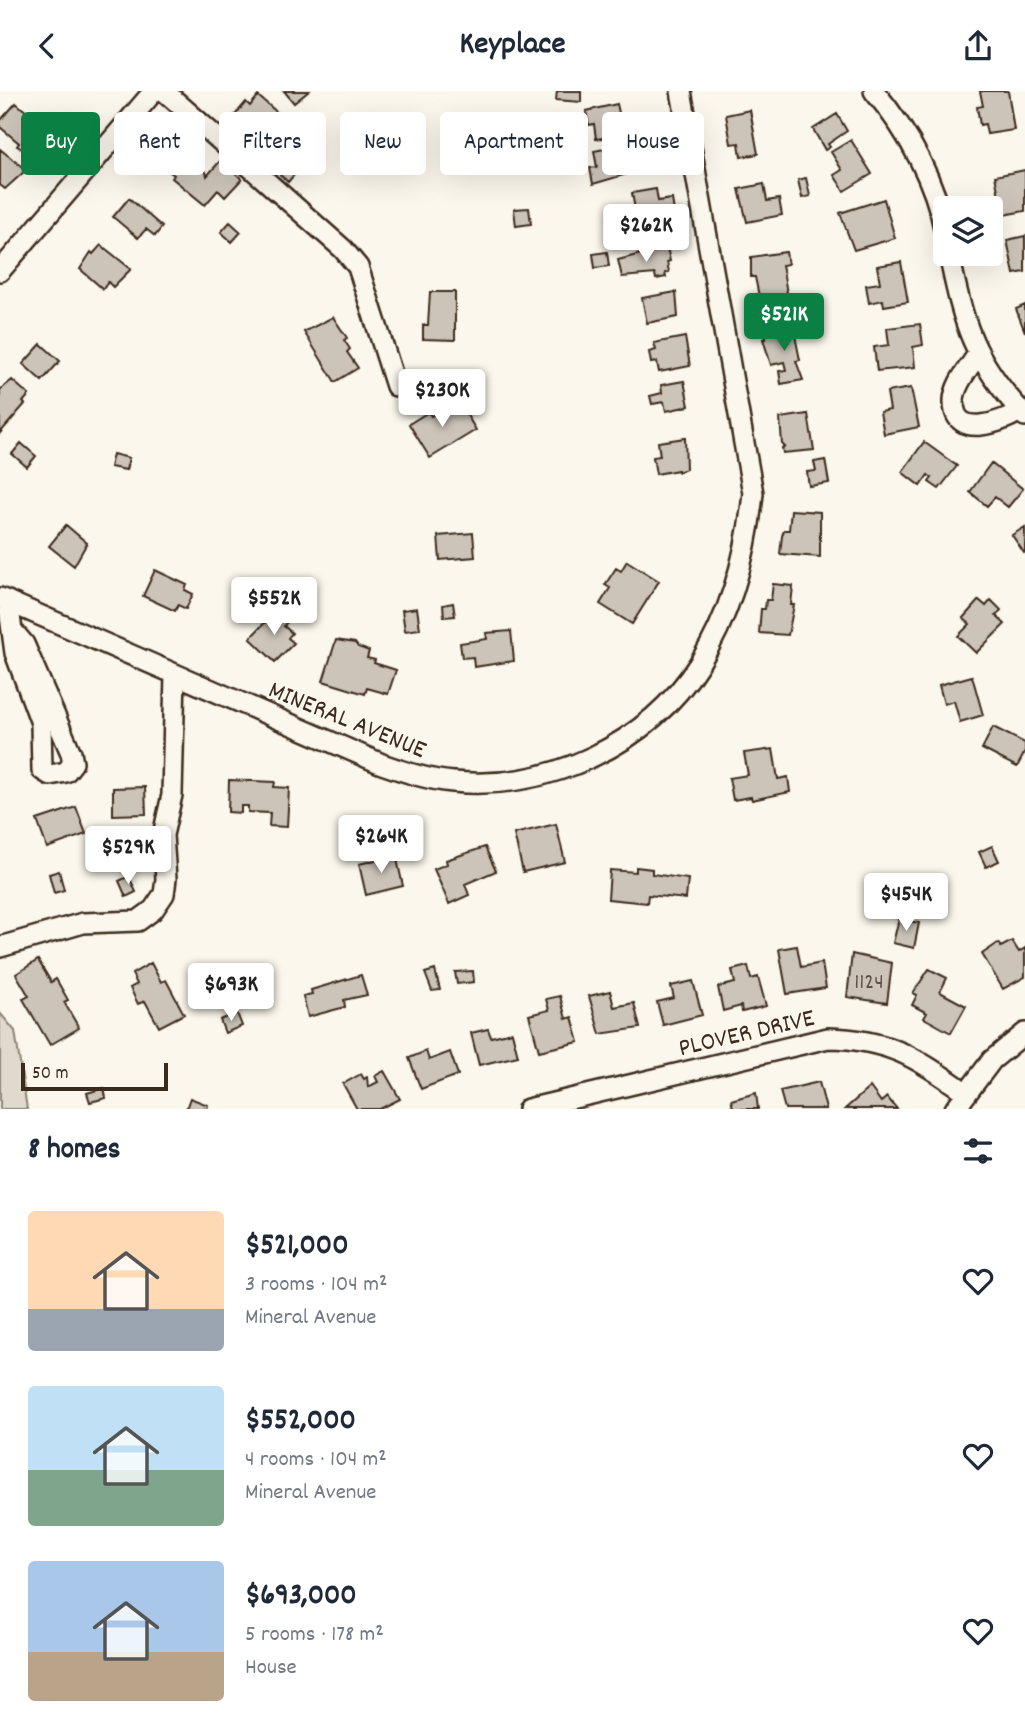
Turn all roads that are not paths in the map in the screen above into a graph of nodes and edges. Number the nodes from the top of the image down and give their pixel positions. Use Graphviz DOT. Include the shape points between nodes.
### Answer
graph roads {
  1 [pos="154,91"];
  2 [pos="164,91"];
  3 [pos="681,91"];
  4 [pos="874,91"];
  5 [pos="935,196"];
  6 [pos="951,266"];
  7 [pos="0,271"];
  8 [pos="978,354"];
  9 [pos="396,386"];
  10 [pos="1023,413"];
  11 [pos="4,600"];
  12 [pos="12,630"];
  13 [pos="175,674"];
  14 [pos="0,947"];
  15 [pos="1025,1033"];
  16 [pos="960,1100"];
  17 [pos="528,1109"];
  1 -- 7 [label="street"];
  2 -- 9 [label="street" via="358,267"];
  3 -- 13 [label="street, MINERAL AVENUE" via="753,493 743,560 731,600 699,665 638,728 603,751 560,771 520,782 453,782 382,764"];
  4 -- 5 [label="street" via="911,141"];
  6 -- 8 [label="street" via="958,302"];
  8 -- 10 [label="street"];
  8 -- 10 [label="street" via="955,395 959,418 984,427"];
  11 -- 12 [label="street"];
  11 -- 13 [label="street, MINERAL AVENUE"];
  12 -- 12 [label="street" via="22,677 41,723 42,770 50,775 66,772 73,763 71,753 24,644"];
  13 -- 14 [label="street" via="172,795 163,835 164,894 138,921 83,923"];
  15 -- 16 [label="street" via="992,1060"];
  16 -- 17 [label="street, PLOVER DRIVE" via="918,1059 888,1046 828,1038"];
}
